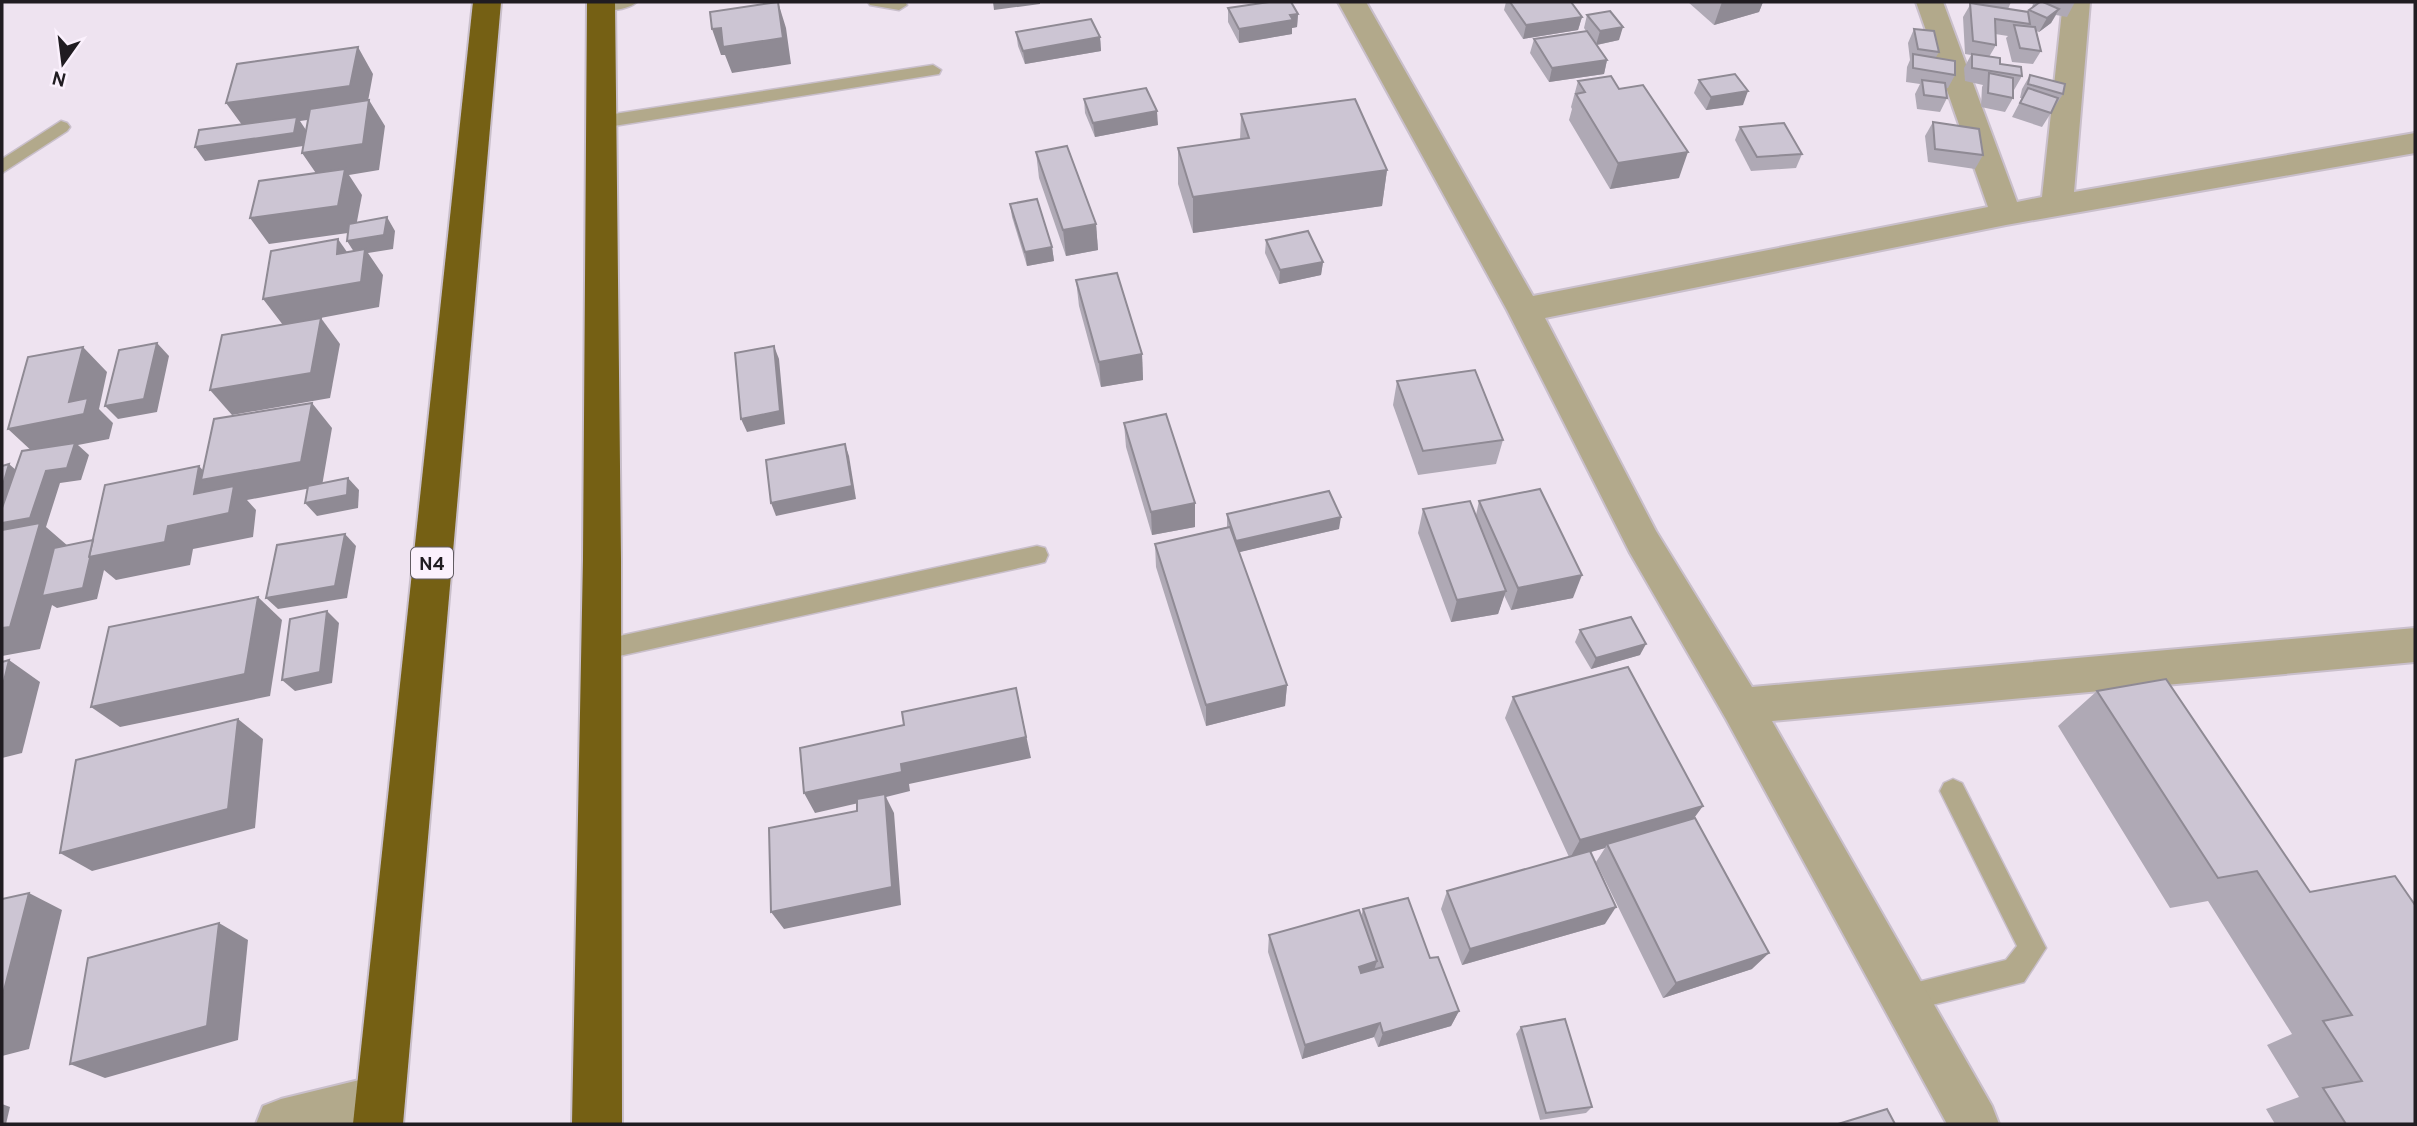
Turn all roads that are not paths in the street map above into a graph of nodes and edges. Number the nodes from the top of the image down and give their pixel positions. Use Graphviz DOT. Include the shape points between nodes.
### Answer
graph roads {
  1 [pos="487,2"];
  2 [pos="876,2"];
  3 [pos="1352,2"];
  4 [pos="1929,2"];
  5 [pos="2076,2"];
  6 [pos="610,3"];
  7 [pos="899,5"];
  8 [pos="933,70"];
  9 [pos="601,122"];
  10 [pos="61,127"];
  11 [pos="2415,144"];
  12 [pos="2,167"];
  13 [pos="2057,204"];
  14 [pos="2006,214"];
  15 [pos="1524,310"];
  16 [pos="1037,555"];
  17 [pos="2415,645"];
  18 [pos="601,650"];
  19 [pos="1741,706"];
  20 [pos="1953,791"];
  21 [pos="1904,998"];
  22 [pos="379,1112"];
  23 [pos="281,1124"];
  24 [pos="597,1124"];
  25 [pos="1974,1124"];
  1 -- 22 [label="highway, N4"];
  2 -- 7 [label="lane"];
  3 -- 15 [label="street"];
  4 -- 14 [label="street"];
  5 -- 13 [label="street"];
  6 -- 9 [label="highway"];
  8 -- 9 [label="lane"];
  9 -- 18 [label="highway"];
  10 -- 12 [label="lane"];
  11 -- 13 [label="street"];
  13 -- 14 [label="street"];
  14 -- 15 [label="street"];
  15 -- 19 [label="street" via="1643,542"];
  16 -- 18 [label="lane"];
  17 -- 19 [label="street"];
  18 -- 24 [label="highway"];
  19 -- 21 [label="street"];
  20 -- 21 [label="lane" via="2032,948 2014,972"];
  21 -- 25 [label="street"];
  22 -- 23 [label="street"];
}
